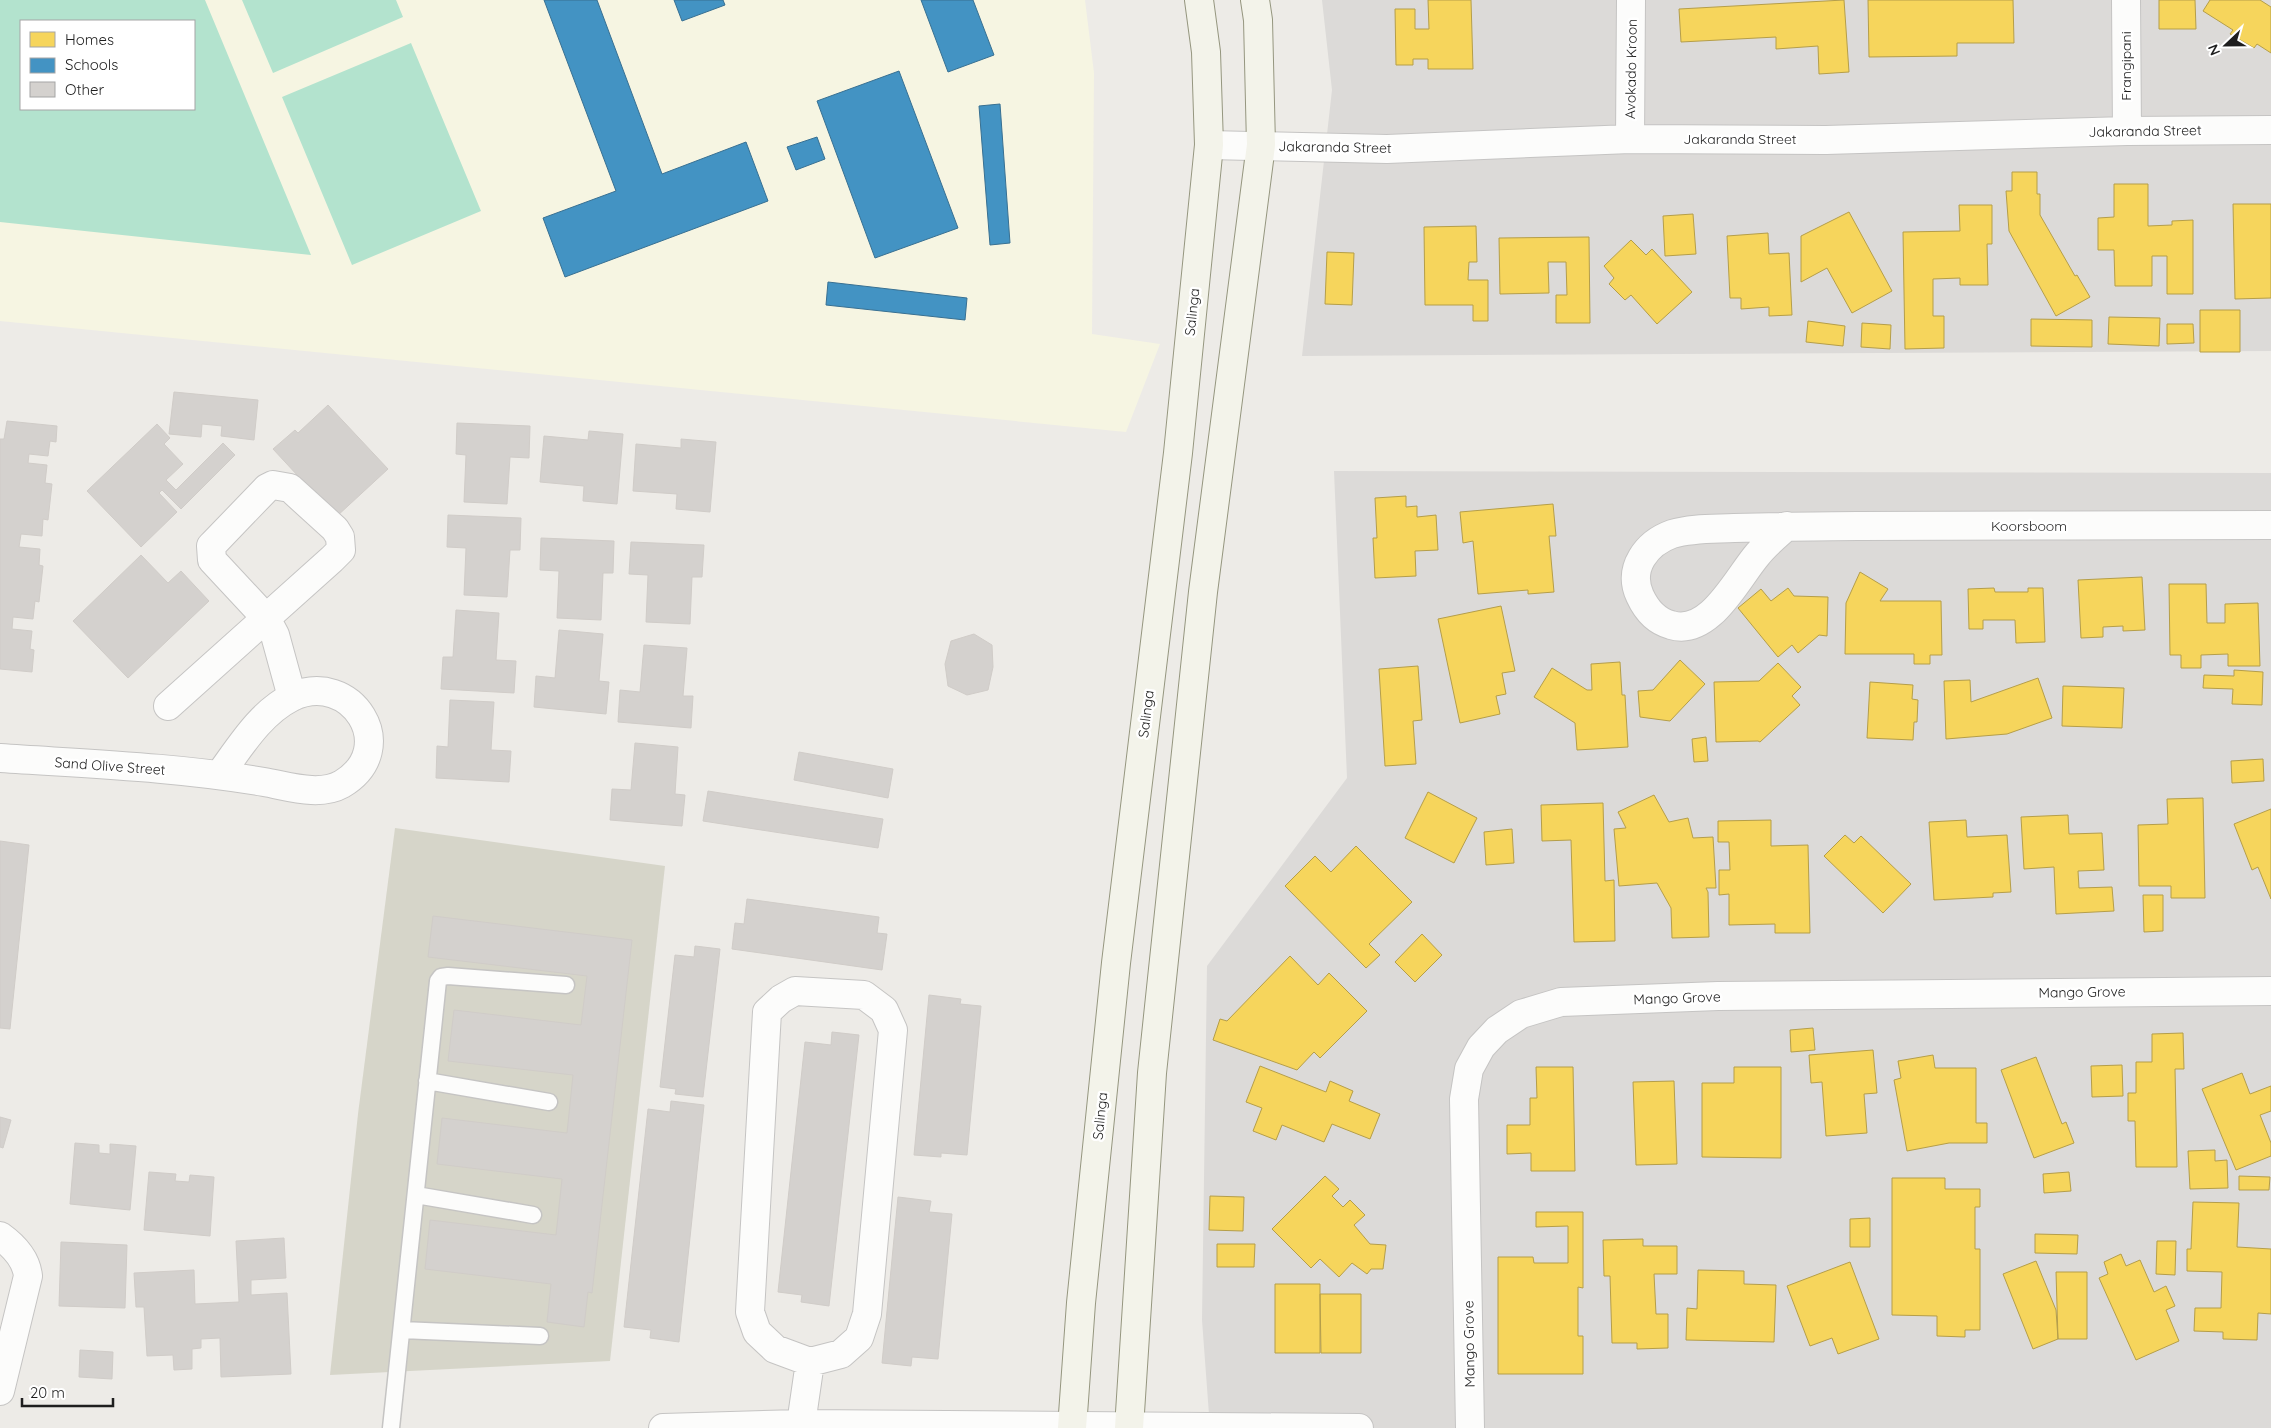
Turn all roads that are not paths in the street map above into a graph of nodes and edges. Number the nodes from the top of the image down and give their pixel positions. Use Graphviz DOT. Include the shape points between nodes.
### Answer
graph roads {
  1 [pos="1199,0"];
  2 [pos="1255,0"];
  3 [pos="1632,0"];
  4 [pos="2126,0"];
  5 [pos="2271,130"];
  6 [pos="2127,131"];
  7 [pos="1630,139"];
  8 [pos="1261,145"];
  9 [pos="1209,146"];
  10 [pos="2271,525"];
  11 [pos="1787,526"];
  12 [pos="266,618"];
  13 [pos="292,697"];
  14 [pos="168,706"];
  15 [pos="0,758"];
  16 [pos="220,774"];
  17 [pos="566,986"];
  18 [pos="2271,991"];
  19 [pos="427,1082"];
  20 [pos="549,1102"];
  21 [pos="416,1195"];
  22 [pos="533,1215"];
  23 [pos="0,1236"];
  24 [pos="402,1330"];
  25 [pos="540,1336"];
  26 [pos="810,1362"];
  27 [pos="0,1391"];
  28 [pos="801,1424"];
  29 [pos="1072,1426"];
  30 [pos="1129,1427"];
  31 [pos="391,1428"];
  32 [pos="663,1428"];
  33 [pos="1358,1428"];
  34 [pos="1470,1428"];
  1 -- 9 [label="street, Salinga" via="1206,52"];
  2 -- 8 [label="street"];
  3 -- 7 [label="street, Avokado Kroon"];
  4 -- 6 [label="street, Frangipani"];
  5 -- 6 [label="street, Jakaranda Street"];
  6 -- 7 [label="street, Jakaranda Street" via="1826,140"];
  7 -- 8 [label="street, Jakaranda Street" via="1387,149"];
  8 -- 9 [label="street, Jakaranda Street"];
  8 -- 30 [label="street" via="1203,592 1152,1073"];
  9 -- 29 [label="street, Salinga" via="1178,453 1116,963 1081,1303"];
  10 -- 11 [label="street, Koorsboom"];
  11 -- 11 [label="street, Koorsboom" via="1687,530 1654,542 1640,558 1636,570 1638,594 1658,619 1678,627 1692,625 1705,619 1729,594 1758,554"];
  12 -- 12 [label="street" via="332,559 342,544 335,529 290,488 282,485 267,488 211,546 212,560"];
  12 -- 13 [label="street" via="275,635"];
  12 -- 14 [label="street"];
  13 -- 16 [label="street, Sand Olive Street" via="251,732"];
  13 -- 16 [label="street, Sand Olive Street" via="331,692 361,713 368,729 369,749 360,768 342,784 315,791"];
  15 -- 16 [label="street, Sand Olive Street"];
  17 -- 19 [label="lane" via="441,977"];
  18 -- 34 [label="street, Mango Grove" via="1718,996 1561,1002 1521,1014 1497,1030 1481,1047 1469,1068 1464,1099"];
  19 -- 20 [label="lane"];
  19 -- 21 [label="lane"];
  21 -- 22 [label="lane"];
  21 -- 24 [label="lane"];
  23 -- 27 [label="street" via="27,1264 28,1276"];
  24 -- 25 [label="lane"];
  24 -- 31 [label="lane"];
  26 -- 26 [label="street" via="775,1349 757,1332 750,1312 767,1012 795,991 864,996 884,1010 893,1030 867,1314 859,1338 841,1354"];
  26 -- 28 [label="street"];
  28 -- 29 [label="street"];
  28 -- 32 [label="street"];
  29 -- 30 [label="street"];
  30 -- 33 [label="street"];
}
